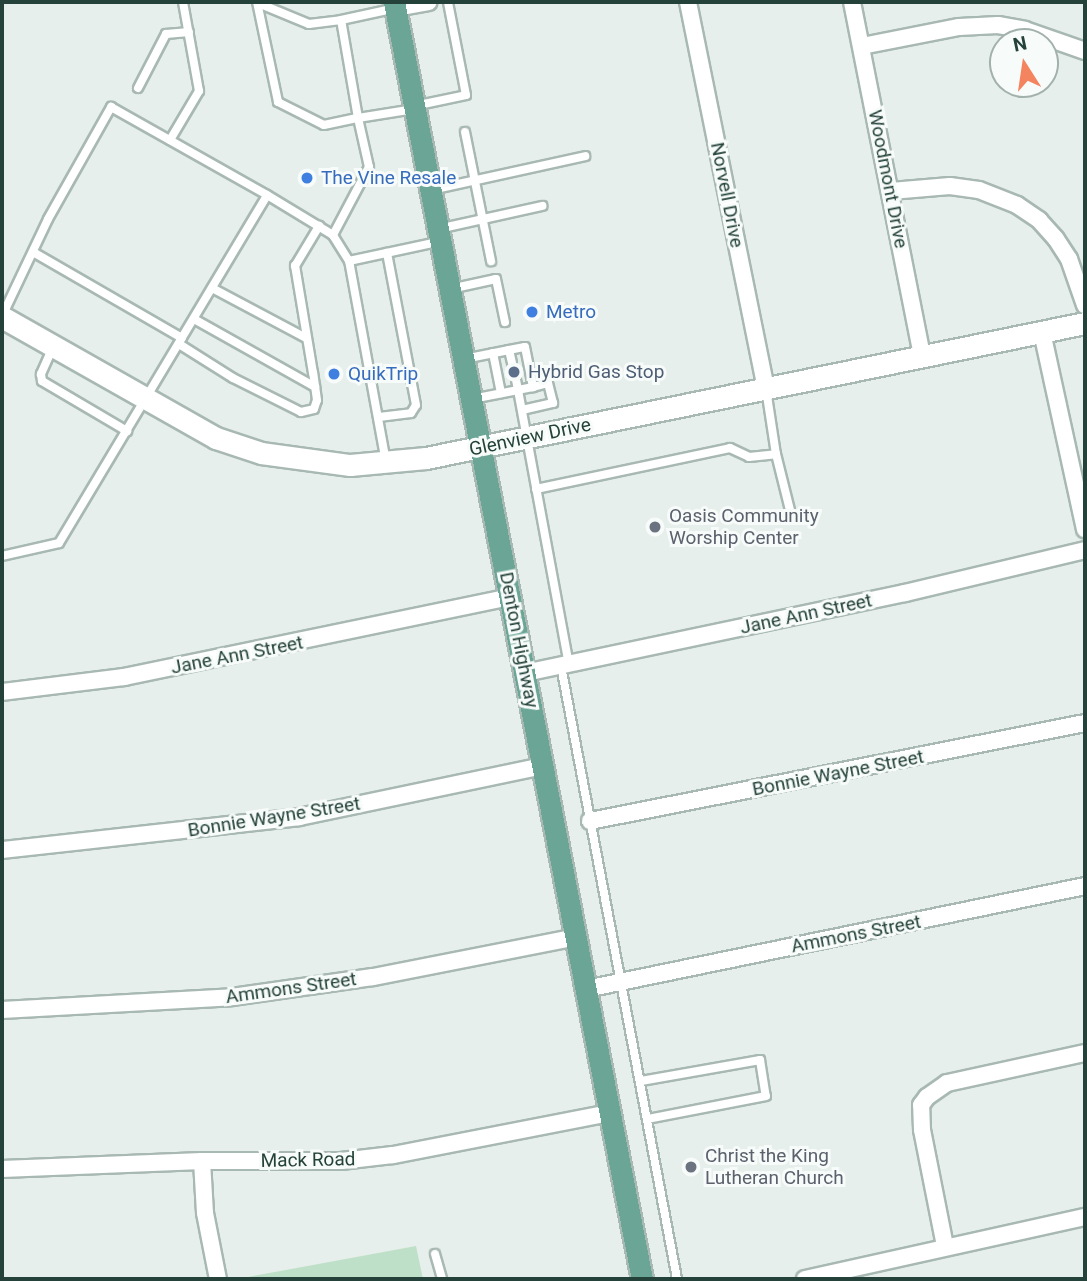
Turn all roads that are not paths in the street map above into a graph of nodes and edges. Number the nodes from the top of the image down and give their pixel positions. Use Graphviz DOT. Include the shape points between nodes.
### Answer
graph roads {
  1 [pos="183,2"];
  2 [pos="428,2"];
  3 [pos="448,2"];
  4 [pos="688,2"];
  5 [pos="852,2"];
  6 [pos="258,3"];
  7 [pos="395,5"];
  8 [pos="341,20"];
  9 [pos="189,32"];
  10 [pos="862,46"];
  11 [pos="1085,51"];
  12 [pos="138,88"];
  13 [pos="415,108"];
  14 [pos="358,118"];
  15 [pos="465,132"];
  16 [pos="170,140"];
  17 [pos="585,156"];
  18 [pos="474,181"];
  19 [pos="431,190"];
  20 [pos="891,191"];
  21 [pos="267,195"];
  22 [pos="542,206"];
  23 [pos="482,219"];
  24 [pos="319,226"];
  25 [pos="333,235"];
  26 [pos="440,235"];
  27 [pos="33,252"];
  28 [pos="387,253"];
  29 [pos="349,261"];
  30 [pos="491,261"];
  31 [pos="212,288"];
  32 [pos="450,289"];
  33 [pos="367,303"];
  34 [pos="357,305"];
  35 [pos="1085,305"];
  36 [pos="2,316"];
  37 [pos="370,318"];
  38 [pos="194,319"];
  39 [pos="360,320"];
  40 [pos="505,322"];
  41 [pos="1085,323"];
  42 [pos="373,332"];
  43 [pos="1042,332"];
  44 [pos="363,334"];
  45 [pos="306,338"];
  46 [pos="181,341"];
  47 [pos="404,342"];
  48 [pos="394,344"];
  49 [pos="53,346"];
  50 [pos="375,347"];
  51 [pos="365,348"];
  52 [pos="509,349"];
  53 [pos="493,353"];
  54 [pos="407,356"];
  55 [pos="922,356"];
  56 [pos="397,357"];
  57 [pos="464,359"];
  58 [pos="378,361"];
  59 [pos="368,362"];
  60 [pos="512,363"];
  61 [pos="410,372"];
  62 [pos="400,373"];
  63 [pos="516,380"];
  64 [pos="413,386"];
  65 [pos="315,387"];
  66 [pos="533,387"];
  67 [pos="402,388"];
  68 [pos="766,388"];
  69 [pos="518,390"];
  70 [pos="383,392"];
  71 [pos="374,393"];
  72 [pos="501,393"];
  73 [pos="147,399"];
  74 [pos="471,399"];
  75 [pos="522,410"];
  76 [pos="379,417"];
  77 [pos="127,431"];
  78 [pos="527,438"];
  79 [pos="481,447"];
  80 [pos="776,454"];
  81 [pos="387,464"];
  82 [pos="536,489"];
  83 [pos="790,510"];
  84 [pos="1085,529"];
  85 [pos="1085,550"];
  86 [pos="2,556"];
  87 [pos="511,597"];
  88 [pos="565,665"];
  89 [pos="525,673"];
  90 [pos="2,692"];
  91 [pos="1085,723"];
  92 [pos="543,766"];
  93 [pos="590,821"];
  94 [pos="2,850"];
  95 [pos="1085,886"];
  96 [pos="576,937"];
  97 [pos="622,981"];
  98 [pos="586,989"];
  99 [pos="2,1010"];
  100 [pos="1085,1053"];
  101 [pos="641,1081"];
  102 [pos="610,1113"];
  103 [pos="648,1119"];
  104 [pos="202,1161"];
  105 [pos="2,1169"];
  106 [pos="1085,1217"];
  107 [pos="945,1246"];
  108 [pos="435,1254"];
  109 [pos="218,1279"];
  110 [pos="442,1279"];
  111 [pos="642,1279"];
  112 [pos="677,1279"];
  113 [pos="805,1279"];
  1 -- 9 [label="lane"];
  2 -- 7 [label="street"];
  3 -- 13 [label="lane" via="466,95"];
  4 -- 68 [label="street, Norvell Drive"];
  5 -- 10 [label="street, Woodmont Drive"];
  6 -- 8 [label="lane" via="309,24"];
  6 -- 14 [label="lane" via="278,102 324,125"];
  7 -- 8 [label="lane"];
  7 -- 13 [label="main road, Denton Highway"];
  8 -- 14 [label="lane"];
  9 -- 12 [label="lane" via="166,34"];
  9 -- 16 [label="lane" via="198,91"];
  10 -- 11 [label="street" via="959,27 998,25"];
  10 -- 20 [label="street, Woodmont Drive"];
  13 -- 14 [label="lane"];
  13 -- 19 [label="main road, Denton Highway"];
  14 -- 25 [label="lane" via="369,167"];
  15 -- 18 [label="lane"];
  16 -- 21 [label="lane"];
  16 -- 27 [label="lane" via="111,107"];
  17 -- 18 [label="lane"];
  18 -- 19 [label="lane"];
  18 -- 23 [label="lane"];
  19 -- 26 [label="main road, Denton Highway"];
  20 -- 35 [label="street" via="950,186 979,190 1017,205 1056,239 1069,259"];
  20 -- 55 [label="street, Woodmont Drive"];
  21 -- 24 [label="lane"];
  21 -- 31 [label="lane"];
  22 -- 23 [label="lane"];
  23 -- 26 [label="lane"];
  23 -- 30 [label="lane"];
  24 -- 25 [label="lane"];
  24 -- 45 [label="lane" via="295,266"];
  25 -- 29 [label="lane"];
  26 -- 28 [label="lane"];
  26 -- 32 [label="main road, Denton Highway"];
  27 -- 36 [label="lane"];
  27 -- 46 [label="lane"];
  28 -- 29 [label="lane"];
  28 -- 47 [label="lane" via="393,314"];
  29 -- 34 [label="lane"];
  31 -- 38 [label="lane"];
  31 -- 45 [label="lane"];
  32 -- 40 [label="lane" via="496,279"];
  32 -- 57 [label="main road, Denton Highway"];
  33 -- 34 [label="lane"];
  34 -- 39 [label="lane"];
  36 -- 49 [label="main road, Glenview Drive"];
  37 -- 39 [label="lane"];
  38 -- 46 [label="lane"];
  38 -- 65 [label="lane"];
  39 -- 44 [label="lane"];
  41 -- 43 [label="main road, Glenview Drive"];
  42 -- 44 [label="lane"];
  43 -- 55 [label="main road, Glenview Drive"];
  43 -- 84 [label="street"];
  44 -- 51 [label="lane"];
  45 -- 65 [label="lane"];
  46 -- 65 [label="lane" via="233,378 301,412 314,409"];
  46 -- 73 [label="lane"];
  47 -- 48 [label="lane"];
  47 -- 54 [label="lane"];
  49 -- 73 [label="main road, Glenview Drive"];
  49 -- 77 [label="lane" via="42,381"];
  50 -- 51 [label="lane"];
  51 -- 59 [label="lane"];
  52 -- 53 [label="lane"];
  52 -- 60 [label="lane"];
  52 -- 66 [label="lane" via="525,347"];
  53 -- 57 [label="lane"];
  53 -- 72 [label="lane"];
  54 -- 56 [label="lane"];
  54 -- 61 [label="lane"];
  55 -- 68 [label="main road, Glenview Drive"];
  57 -- 74 [label="main road, Denton Highway"];
  58 -- 59 [label="lane"];
  59 -- 71 [label="lane" via="376,377"];
  61 -- 62 [label="lane"];
  61 -- 64 [label="lane"];
  63 -- 69 [label="lane"];
  64 -- 67 [label="lane"];
  64 -- 76 [label="lane" via="416,405 411,412"];
  66 -- 69 [label="lane"];
  66 -- 75 [label="lane" via="548,383 553,403"];
  68 -- 78 [label="main road, Glenview Drive"];
  68 -- 80 [label="lane"];
  69 -- 72 [label="lane"];
  69 -- 75 [label="lane"];
  70 -- 71 [label="lane"];
  71 -- 76 [label="lane"];
  72 -- 74 [label="lane"];
  73 -- 77 [label="lane"];
  73 -- 81 [label="main road, Glenview Drive" via="216,438 261,453 309,462"];
  74 -- 79 [label="main road, Denton Highway"];
  75 -- 78 [label="lane"];
  76 -- 81 [label="lane"];
  77 -- 86 [label="lane" via="59,543"];
  78 -- 79 [label="main road, Glenview Drive"];
  78 -- 82 [label="lane"];
  79 -- 81 [label="main road, Glenview Drive"];
  79 -- 87 [label="main road, Denton Highway"];
  80 -- 82 [label="lane" via="749,457 730,448"];
  80 -- 83 [label="lane"];
  82 -- 88 [label="lane"];
  85 -- 88 [label="street, Jane Ann Street"];
  87 -- 89 [label="main road, Denton Highway"];
  87 -- 90 [label="street, Jane Ann Street" via="124,677"];
  88 -- 89 [label="street, Jane Ann Street"];
  88 -- 93 [label="lane"];
  89 -- 92 [label="main road, Denton Highway"];
  91 -- 93 [label="street, Bonnie Wayne Street"];
  92 -- 94 [label="street, Bonnie Wayne Street" via="299,817"];
  92 -- 96 [label="main road, Denton Highway"];
  93 -- 97 [label="lane"];
  95 -- 97 [label="street, Ammons Street"];
  96 -- 98 [label="main road, Denton Highway"];
  96 -- 99 [label="street, Ammons Street" via="373,977 232,997"];
  97 -- 98 [label="street, Ammons Street"];
  97 -- 101 [label="lane"];
  98 -- 102 [label="main road, Denton Highway"];
  100 -- 107 [label="street" via="947,1083 921,1105"];
  101 -- 103 [label="lane"];
  101 -- 103 [label="lane" via="760,1060 766,1096"];
  102 -- 104 [label="street, Mack Road" via="393,1155 341,1161"];
  102 -- 111 [label="main road, Denton Highway"];
  103 -- 112 [label="lane"];
  104 -- 105 [label="street, Mack Road"];
  104 -- 109 [label="street" via="205,1213"];
  106 -- 107 [label="street"];
  107 -- 113 [label="street"];
  108 -- 110 [label="lane"];
}
